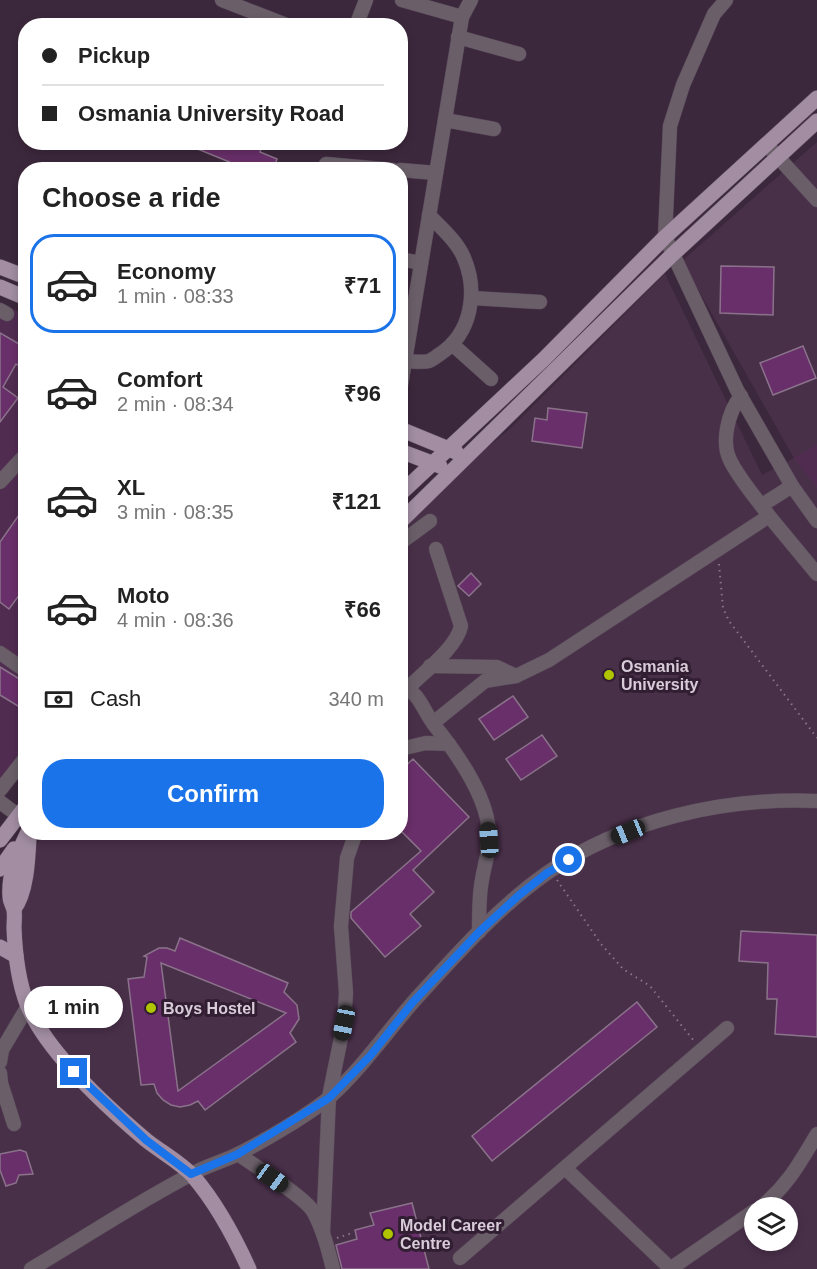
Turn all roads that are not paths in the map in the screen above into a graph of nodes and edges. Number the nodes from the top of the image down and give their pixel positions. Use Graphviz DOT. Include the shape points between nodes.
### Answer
graph roads {
  1 [pos="222,0"];
  2 [pos="366,0"];
  3 [pos="402,0"];
  4 [pos="726,0"];
  5 [pos="465,7"];
  6 [pos="268,18"];
  7 [pos="359,18"];
  8 [pos="458,37"];
  9 [pos="519,54"];
  10 [pos="817,98"];
  11 [pos="445,120"];
  12 [pos="817,121"];
  13 [pos="494,129"];
  14 [pos="772,151"];
  15 [pos="408,171"];
  16 [pos="436,173"];
  17 [pos="817,200"];
  18 [pos="429,215"];
  19 [pos="665,237"];
  20 [pos="672,255"];
  21 [pos="408,261"];
  22 [pos="421,263"];
  23 [pos="0,267"];
  24 [pos="18,274"];
  25 [pos="0,287"];
  26 [pos="18,295"];
  27 [pos="472,298"];
  28 [pos="540,302"];
  29 [pos="408,306"];
  30 [pos="452,344"];
  31 [pos="408,361"];
  32 [pos="491,379"];
  33 [pos="741,396"];
  34 [pos="408,432"];
  35 [pos="448,449"];
  36 [pos="408,455"];
  37 [pos="468,458"];
  38 [pos="18,463"];
  39 [pos="433,463"];
  40 [pos="454,471"];
  41 [pos="0,482"];
  42 [pos="408,486"];
  43 [pos="792,486"];
  44 [pos="765,511"];
  45 [pos="408,514"];
  46 [pos="817,520"];
  47 [pos="430,521"];
  48 [pos="408,537"];
  49 [pos="436,549"];
  50 [pos="817,574"];
  51 [pos="0,653"];
  52 [pos="18,665"];
  53 [pos="430,666"];
  54 [pos="516,676"];
  55 [pos="408,683"];
  56 [pos="408,689"];
  57 [pos="433,723"];
  58 [pos="449,744"];
  59 [pos="408,747"];
  60 [pos="18,766"];
  61 [pos="3,782"];
  62 [pos="817,801"];
  63 [pos="0,802"];
  64 [pos="18,813"];
  65 [pos="18,821"];
  66 [pos="0,840"];
  67 [pos="22,840"];
  68 [pos="28,840"];
  69 [pos="353,840"];
  70 [pos="0,869"];
  71 [pos="479,932"];
  72 [pos="0,947"];
  73 [pos="16,956"];
  74 [pos="28,1006"];
  75 [pos="727,1028"];
  76 [pos="0,1062"];
  77 [pos="0,1073"];
  78 [pos="329,1098"];
  79 [pos="14,1124"];
  80 [pos="817,1134"];
  81 [pos="238,1154"];
  82 [pos="565,1168"];
  83 [pos="191,1174"];
  84 [pos="773,1197"];
  85 [pos="744,1218"];
  86 [pos="323,1233"];
  87 [pos="460,1258"];
  88 [pos="39,1267"];
  89 [pos="249,1269"];
  90 [pos="333,1269"];
  91 [pos="670,1269"];
  1 -- 6 [label="street"];
  2 -- 7 [label="street"];
  3 -- 5 [label="street"];
  4 -- 19 [label="street" via="714,14 670,126"];
  5 -- 8 [label="street"];
  8 -- 9 [label="street"];
  8 -- 11 [label="street"];
  10 -- 14 [label="main road"];
  11 -- 13 [label="street"];
  11 -- 16 [label="street"];
  12 -- 14 [label="main road"];
  14 -- 17 [label="street"];
  14 -- 19 [label="main road"];
  14 -- 20 [label="main road"];
  15 -- 16 [label="street"];
  16 -- 18 [label="street"];
  18 -- 22 [label="street"];
  18 -- 27 [label="street" via="464,256"];
  19 -- 20 [label="street"];
  19 -- 35 [label="main road"];
  20 -- 33 [label="street"];
  20 -- 37 [label="main road"];
  21 -- 22 [label="street"];
  22 -- 29 [label="street"];
  23 -- 24 [label="main road"];
  25 -- 26 [label="main road"];
  27 -- 28 [label="street"];
  27 -- 30 [label="street" via="468,319"];
  30 -- 31 [label="street" via="429,361"];
  30 -- 32 [label="street"];
  33 -- 43 [label="street"];
  33 -- 44 [label="street" via="730,421 726,445 730,460"];
  34 -- 35 [label="main road"];
  35 -- 37 [label="main road"];
  35 -- 39 [label="main road"];
  36 -- 39 [label="main road"];
  37 -- 40 [label="main road"];
  38 -- 41 [label="street"];
  39 -- 40 [label="main road"];
  39 -- 42 [label="main road"];
  40 -- 45 [label="main road"];
  43 -- 44 [label="street"];
  43 -- 46 [label="street"];
  44 -- 50 [label="street"];
  44 -- 54 [label="street" via="717,550 549,660"];
  47 -- 48 [label="street"];
  49 -- 53 [label="street" via="461,626 454,643"];
  51 -- 52 [label="street"];
  53 -- 54 [label="street" via="497,667"];
  53 -- 55 [label="street"];
  54 -- 57 [label="street" via="485,681"];
  56 -- 57 [label="street" via="418,697"];
  57 -- 58 [label="street"];
  58 -- 59 [label="street"];
  58 -- 71 [label="street" via="474,784 488,822"];
  60 -- 61 [label="street"];
  62 -- 71 [label="street" via="737,804 649,824 587,849 550,871"];
  63 -- 64 [label="street"];
  65 -- 66 [label="main road"];
  67 -- 70 [label="main road"];
  68 -- 73 [label="main road" via="20,901 14,909"];
  69 -- 78 [label="street" via="347,858 341,926 346,974 344,1023"];
  71 -- 78 [label="street"];
  72 -- 73 [label="main road"];
  73 -- 74 [label="main road"];
  74 -- 76 [label="street" via="2,1050"];
  74 -- 83 [label="main road" via="45,1036 74,1072 146,1140"];
  75 -- 82 [label="street"];
  77 -- 79 [label="street"];
  78 -- 81 [label="street"];
  78 -- 86 [label="street"];
  80 -- 84 [label="street" via="794,1173"];
  81 -- 83 [label="street"];
  81 -- 86 [label="street" via="307,1204"];
  82 -- 87 [label="street"];
  82 -- 91 [label="street"];
  83 -- 88 [label="street"];
  83 -- 89 [label="main road" via="215,1204"];
  85 -- 91 [label="street"];
  86 -- 90 [label="street"];
}
